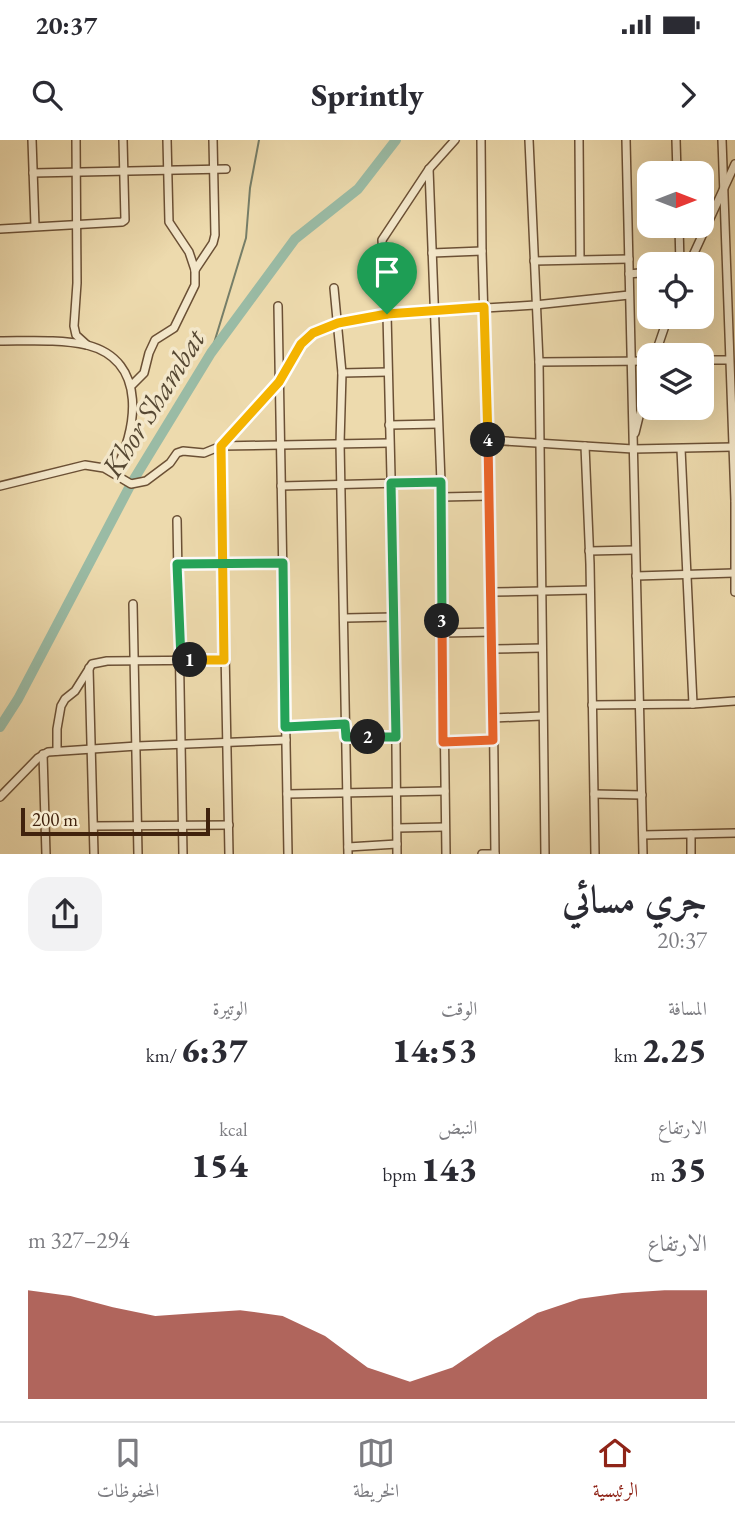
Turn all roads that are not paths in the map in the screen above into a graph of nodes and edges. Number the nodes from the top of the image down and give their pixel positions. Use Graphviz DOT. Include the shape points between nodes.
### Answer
graph roads {
  1 [pos="32,140"];
  2 [pos="76,140"];
  3 [pos="123,140"];
  4 [pos="167,140"];
  5 [pos="213,140"];
  6 [pos="454,140"];
  7 [pos="481,140"];
  8 [pos="529,140"];
  9 [pos="579,140"];
  10 [pos="626,140"];
  11 [pos="676,140"];
  12 [pos="722,140"];
  13 [pos="677,161"];
  14 [pos="735,164"];
  15 [pos="214,170"];
  16 [pos="226,170"];
  17 [pos="429,170"];
  18 [pos="168,171"];
  19 [pos="124,172"];
  20 [pos="33,173"];
  21 [pos="76,173"];
  22 [pos="723,190"];
  23 [pos="76,223"];
  24 [pos="35,226"];
  25 [pos="0,229"];
  26 [pos="482,251"];
  27 [pos="695,252"];
  28 [pos="432,253"];
  29 [pos="580,259"];
  30 [pos="629,259"];
  31 [pos="534,261"];
  32 [pos="195,270"];
  33 [pos="637,273"];
  34 [pos="629,274"];
  35 [pos="334,288"];
  36 [pos="629,295"];
  37 [pos="535,305"];
  38 [pos="278,306"];
  39 [pos="484,307"];
  40 [pos="433,311"];
  41 [pos="387,314"];
  42 [pos="338,323"];
  43 [pos="0,341"];
  44 [pos="87,345"];
  45 [pos="714,360"];
  46 [pos="729,360"];
  47 [pos="631,361"];
  48 [pos="637,361"];
  49 [pos="539,362"];
  50 [pos="388,372"];
  51 [pos="342,373"];
  52 [pos="279,382"];
  53 [pos="132,385"];
  54 [pos="733,400"];
  55 [pos="639,420"];
  56 [pos="438,424"];
  57 [pos="389,425"];
  58 [pos="488,440"];
  59 [pos="540,442"];
  60 [pos="341,443"];
  61 [pos="389,443"];
  62 [pos="280,444"];
  63 [pos="221,446"];
  64 [pos="585,446"];
  65 [pos="633,446"];
  66 [pos="733,447"];
  67 [pos="681,449"];
  68 [pos="114,473"];
  69 [pos="441,482"];
  70 [pos="391,483"];
  71 [pos="342,484"];
  72 [pos="0,486"];
  73 [pos="281,486"];
  74 [pos="490,496"];
  75 [pos="441,497"];
  76 [pos="735,500"];
  77 [pos="177,520"];
  78 [pos="634,550"];
  79 [pos="589,551"];
  80 [pos="223,563"];
  81 [pos="283,563"];
  82 [pos="177,564"];
  83 [pos="734,573"];
  84 [pos="636,576"];
  85 [pos="685,576"];
  86 [pos="590,590"];
  87 [pos="542,591"];
  88 [pos="492,592"];
  89 [pos="735,592"];
  90 [pos="133,604"];
  91 [pos="394,617"];
  92 [pos="345,618"];
  93 [pos="493,632"];
  94 [pos="442,633"];
  95 [pos="493,649"];
  96 [pos="542,649"];
  97 [pos="181,660"];
  98 [pos="224,660"];
  99 [pos="135,661"];
  100 [pos="89,667"];
  101 [pos="735,701"];
  102 [pos="692,704"];
  103 [pos="592,705"];
  104 [pos="639,705"];
  105 [pos="542,716"];
  106 [pos="493,718"];
  107 [pos="345,724"];
  108 [pos="285,727"];
  109 [pos="346,737"];
  110 [pos="396,737"];
  111 [pos="286,740"];
  112 [pos="493,740"];
  113 [pos="227,742"];
  114 [pos="443,742"];
  115 [pos="182,744"];
  116 [pos="137,746"];
  117 [pos="92,748"];
  118 [pos="57,751"];
  119 [pos="43,754"];
  120 [pos="396,791"];
  121 [pos="445,791"];
  122 [pos="347,793"];
  123 [pos="287,794"];
  124 [pos="594,794"];
  125 [pos="642,795"];
  126 [pos="0,797"];
  127 [pos="183,825"];
  128 [pos="229,825"];
  129 [pos="94,826"];
  130 [pos="137,827"];
  131 [pos="445,827"];
  132 [pos="397,828"];
  133 [pos="735,833"];
  134 [pos="691,834"];
  135 [pos="643,835"];
  136 [pos="397,845"];
  137 [pos="348,850"];
  138 [pos="46,854"];
  139 [pos="94,854"];
  140 [pos="138,854"];
  141 [pos="183,854"];
  142 [pos="229,854"];
  143 [pos="288,854"];
  144 [pos="397,854"];
  145 [pos="446,854"];
  146 [pos="482,854"];
  147 [pos="495,854"];
  148 [pos="545,854"];
  149 [pos="595,854"];
  150 [pos="643,854"];
  151 [pos="691,854"];
  1 -- 20 [label="street"];
  2 -- 21 [label="street"];
  3 -- 19 [label="street"];
  4 -- 18 [label="street"];
  5 -- 15 [label="street"];
  6 -- 17 [label="street"];
  7 -- 26 [label="street"];
  8 -- 31 [label="street"];
  9 -- 29 [label="street"];
  10 -- 30 [label="street"];
  11 -- 13 [label="street"];
  12 -- 22 [label="street"];
  14 -- 22 [label="street"];
  15 -- 16 [label="street"];
  15 -- 18 [label="street"];
  15 -- 32 [label="street" via="215,235"];
  17 -- 28 [label="street"];
  17 -- 41 [label="street" via="383,236"];
  18 -- 19 [label="street"];
  18 -- 32 [label="street" via="169,222"];
  19 -- 21 [label="street"];
  19 -- 23 [label="street" via="125,220"];
  20 -- 21 [label="street"];
  20 -- 24 [label="street"];
  21 -- 23 [label="street"];
  22 -- 27 [label="street"];
  22 -- 46 [label="street"];
  23 -- 24 [label="street"];
  23 -- 44 [label="street" via="74,326"];
  24 -- 25 [label="street"];
  26 -- 28 [label="street"];
  26 -- 39 [label="street"];
  28 -- 40 [label="street"];
  29 -- 30 [label="street"];
  29 -- 31 [label="street"];
  30 -- 34 [label="street"];
  31 -- 37 [label="street"];
  32 -- 53 [label="street" via="195,285 178,320 170,332 155,340 144,373"];
  33 -- 34 [label="street"];
  34 -- 36 [label="street"];
  35 -- 42 [label="street"];
  36 -- 37 [label="street"];
  36 -- 47 [label="street"];
  37 -- 39 [label="street"];
  37 -- 49 [label="street"];
  38 -- 52 [label="street"];
  39 -- 40 [label="street"];
  39 -- 58 [label="street"];
  40 -- 41 [label="street"];
  40 -- 56 [label="street"];
  41 -- 42 [label="street"];
  41 -- 50 [label="street"];
  42 -- 51 [label="street"];
  42 -- 52 [label="street" via="313,333 301,344"];
  43 -- 44 [label="street"];
  44 -- 53 [label="street" via="117,362"];
  45 -- 46 [label="street"];
  46 -- 54 [label="street"];
  47 -- 48 [label="street"];
  47 -- 49 [label="street"];
  47 -- 65 [label="street"];
  49 -- 59 [label="street"];
  50 -- 51 [label="street"];
  50 -- 57 [label="street"];
  51 -- 60 [label="street"];
  52 -- 62 [label="street"];
  52 -- 63 [label="street"];
  53 -- 68 [label="street" via="127,446"];
  54 -- 66 [label="street"];
  55 -- 65 [label="street"];
  56 -- 57 [label="street"];
  56 -- 69 [label="street"];
  57 -- 61 [label="street"];
  58 -- 59 [label="street"];
  58 -- 74 [label="street"];
  59 -- 64 [label="street"];
  59 -- 87 [label="street"];
  60 -- 61 [label="street"];
  60 -- 62 [label="street"];
  60 -- 71 [label="street"];
  61 -- 70 [label="street"];
  62 -- 63 [label="street"];
  62 -- 73 [label="street"];
  63 -- 68 [label="street" via="204,453 177,453 146,481 131,484"];
  63 -- 80 [label="street"];
  64 -- 65 [label="street"];
  64 -- 79 [label="street"];
  65 -- 67 [label="street"];
  65 -- 78 [label="street"];
  66 -- 67 [label="street"];
  66 -- 76 [label="street"];
  67 -- 85 [label="street"];
  68 -- 72 [label="street" via="85,465"];
  69 -- 70 [label="street"];
  69 -- 75 [label="street"];
  70 -- 71 [label="street"];
  70 -- 91 [label="street"];
  71 -- 73 [label="street"];
  71 -- 92 [label="street"];
  73 -- 81 [label="street"];
  74 -- 75 [label="street"];
  74 -- 88 [label="street"];
  75 -- 94 [label="street"];
  76 -- 83 [label="street"];
  77 -- 82 [label="street"];
  78 -- 79 [label="street"];
  78 -- 84 [label="street"];
  79 -- 86 [label="street"];
  80 -- 81 [label="street"];
  80 -- 82 [label="street"];
  80 -- 98 [label="street"];
  81 -- 108 [label="street"];
  82 -- 97 [label="street"];
  83 -- 85 [label="street"];
  83 -- 89 [label="street"];
  84 -- 85 [label="street"];
  84 -- 104 [label="street"];
  85 -- 102 [label="street"];
  86 -- 87 [label="street"];
  86 -- 103 [label="street"];
  87 -- 88 [label="street"];
  87 -- 96 [label="street"];
  88 -- 93 [label="street"];
  90 -- 99 [label="street"];
  91 -- 92 [label="street"];
  91 -- 110 [label="street"];
  92 -- 107 [label="street"];
  93 -- 94 [label="street"];
  93 -- 95 [label="street"];
  94 -- 114 [label="street"];
  95 -- 96 [label="street"];
  95 -- 106 [label="street"];
  96 -- 105 [label="street"];
  97 -- 98 [label="street"];
  97 -- 99 [label="street"];
  97 -- 115 [label="street"];
  98 -- 113 [label="street"];
  99 -- 100 [label="street" via="96,662"];
  99 -- 116 [label="street"];
  100 -- 117 [label="street"];
  100 -- 118 [label="street" via="61,706"];
  101 -- 102 [label="street"];
  102 -- 104 [label="street"];
  103 -- 104 [label="street"];
  103 -- 124 [label="street"];
  104 -- 125 [label="street"];
  105 -- 106 [label="street"];
  105 -- 148 [label="street"];
  106 -- 112 [label="street"];
  107 -- 108 [label="street"];
  107 -- 109 [label="street"];
  108 -- 111 [label="street"];
  109 -- 110 [label="street"];
  109 -- 122 [label="street"];
  110 -- 120 [label="street"];
  111 -- 113 [label="street"];
  111 -- 123 [label="street"];
  112 -- 114 [label="street"];
  112 -- 147 [label="street"];
  113 -- 115 [label="street"];
  113 -- 128 [label="street"];
  114 -- 121 [label="street"];
  115 -- 116 [label="street"];
  115 -- 127 [label="street"];
  116 -- 117 [label="street"];
  116 -- 130 [label="street"];
  117 -- 118 [label="street"];
  117 -- 129 [label="street"];
  118 -- 119 [label="street"];
  119 -- 126 [label="street"];
  119 -- 138 [label="street"];
  120 -- 121 [label="street"];
  120 -- 122 [label="street"];
  120 -- 132 [label="street"];
  121 -- 131 [label="street"];
  122 -- 123 [label="street"];
  122 -- 137 [label="street"];
  123 -- 143 [label="street"];
  124 -- 125 [label="street"];
  124 -- 149 [label="street"];
  125 -- 135 [label="street"];
  127 -- 128 [label="street"];
  127 -- 130 [label="street"];
  127 -- 141 [label="street"];
  128 -- 142 [label="street"];
  129 -- 130 [label="street"];
  129 -- 139 [label="street"];
  130 -- 140 [label="street"];
  131 -- 132 [label="street"];
  131 -- 145 [label="street"];
  132 -- 136 [label="street"];
  133 -- 134 [label="street"];
  134 -- 135 [label="street"];
  134 -- 151 [label="street"];
  135 -- 150 [label="street"];
  136 -- 137 [label="street"];
  136 -- 144 [label="street"];
  146 -- 147 [label="street"];
}
